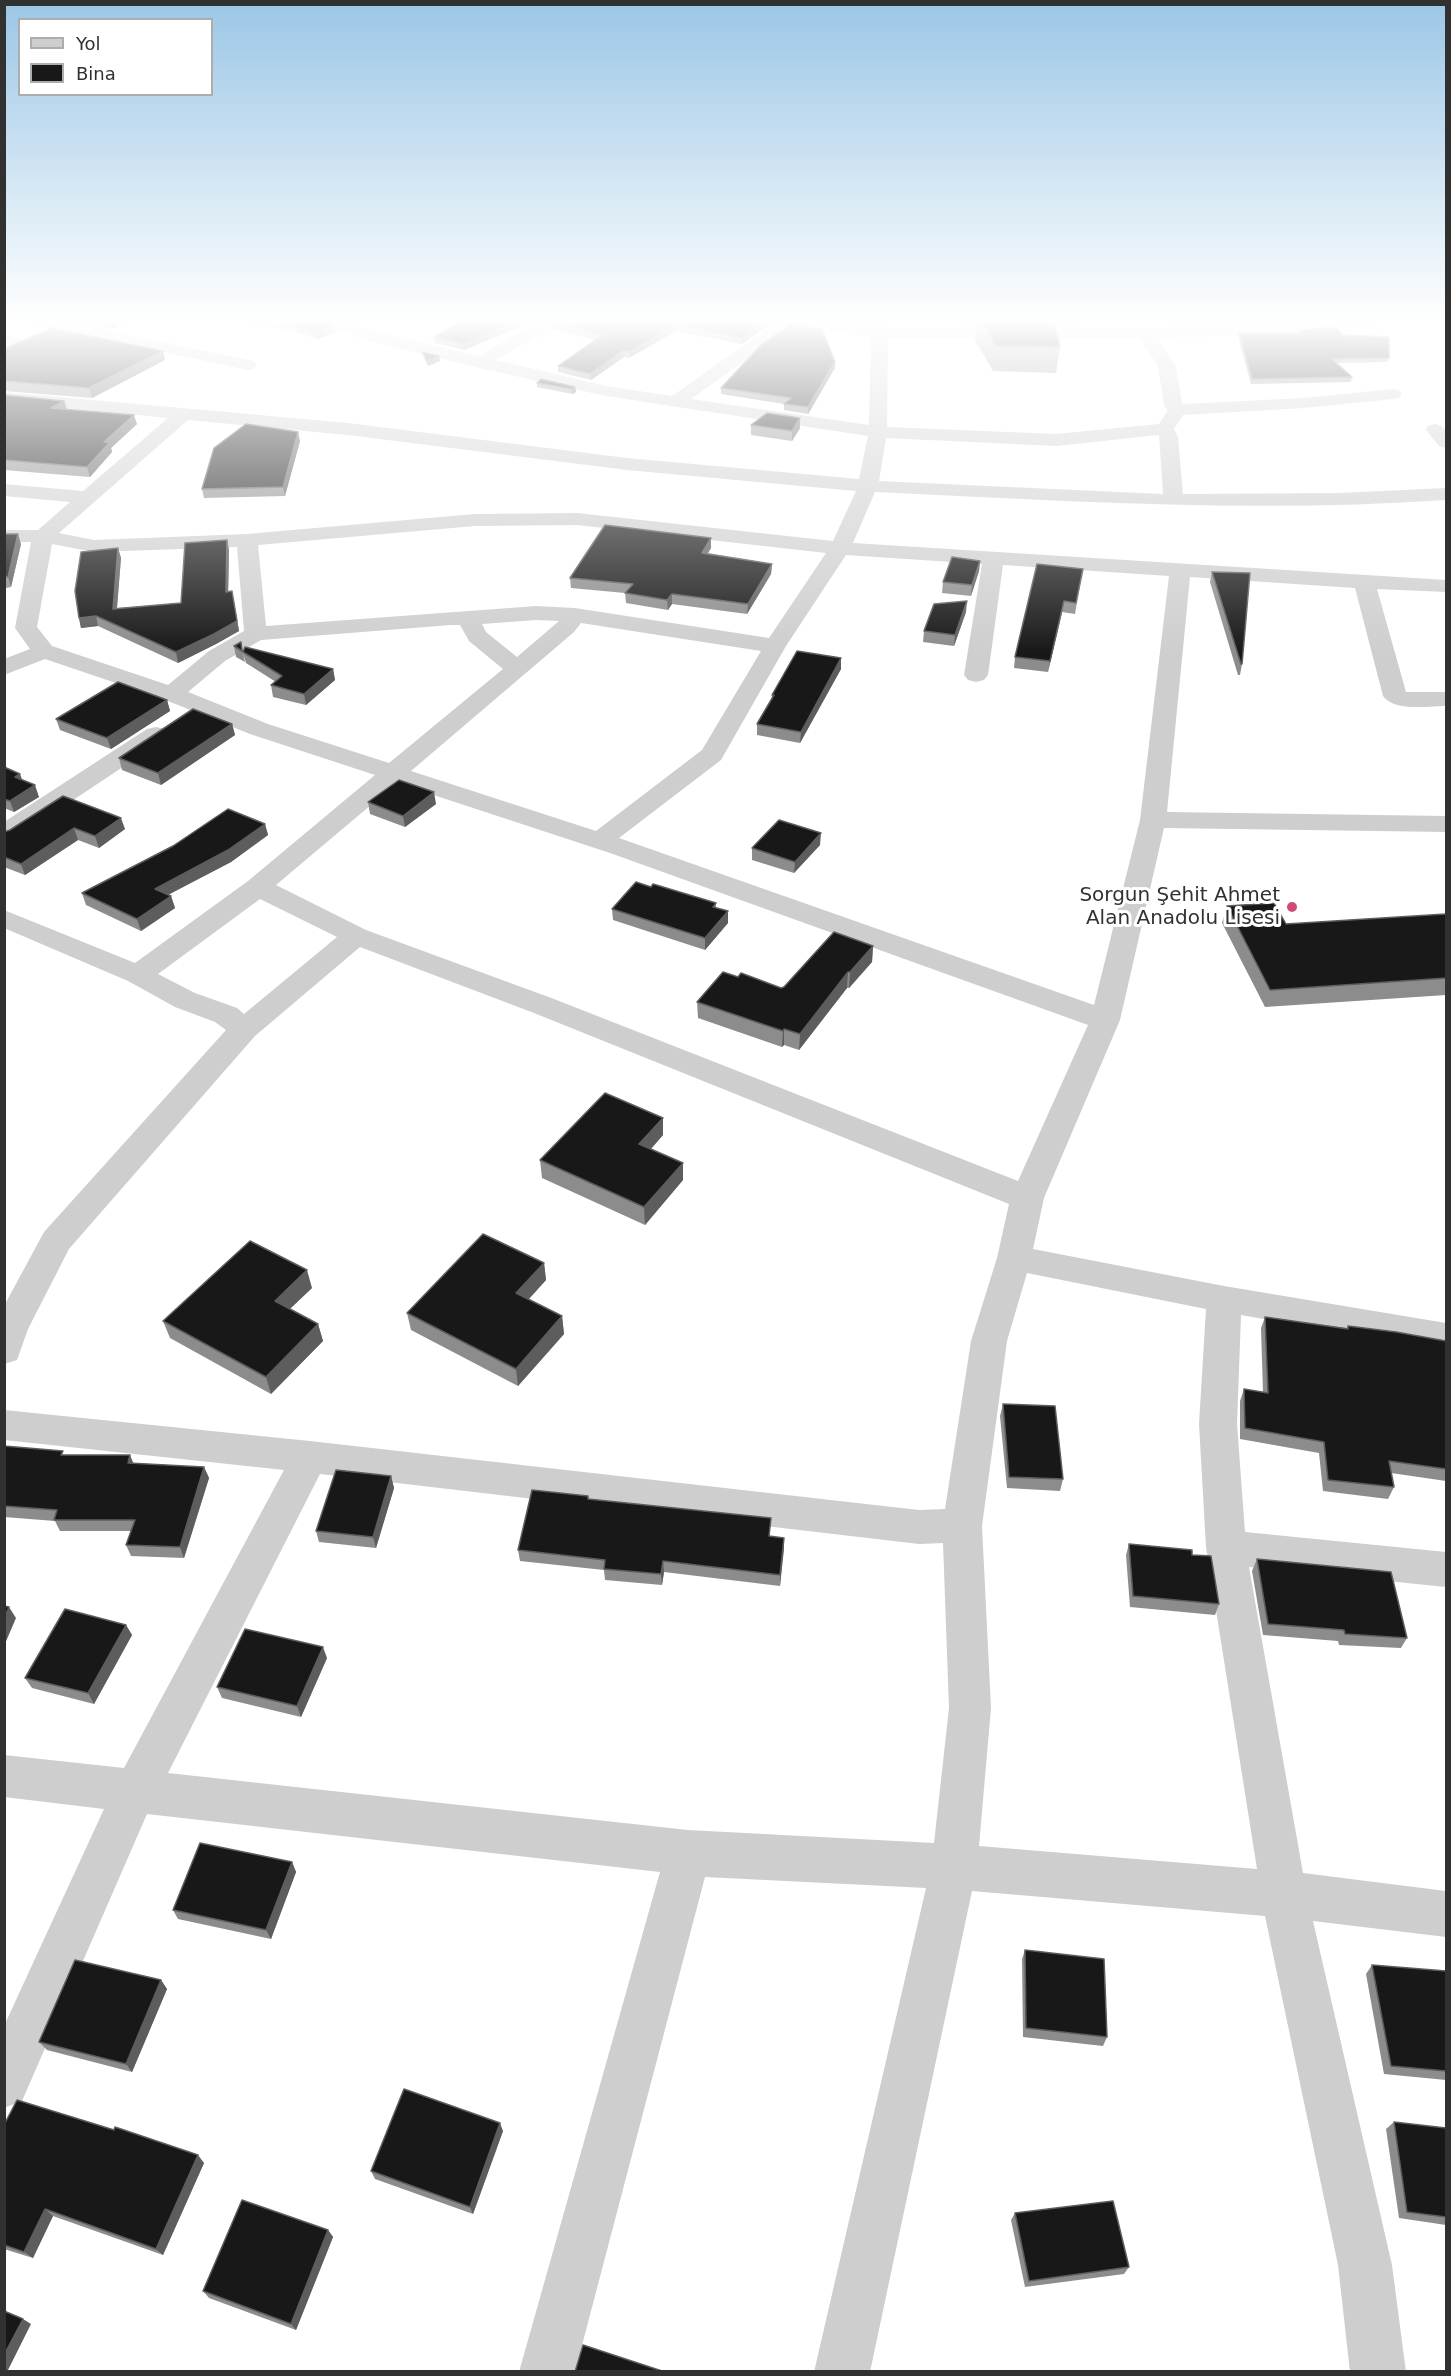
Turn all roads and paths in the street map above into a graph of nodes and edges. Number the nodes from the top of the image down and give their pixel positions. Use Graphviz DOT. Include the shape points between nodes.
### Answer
graph roads {
  1 [pos="164,432"];
  2 [pos="371,432"];
  3 [pos="878,432"];
  4 [pos="1137,432"];
  5 [pos="1167,432"];
  6 [pos="868,486"];
  7 [pos="4,490"];
  8 [pos="1446,494"];
  9 [pos="89,498"];
  10 [pos="1173,500"];
  11 [pos="4,536"];
  12 [pos="43,536"];
  13 [pos="247,540"];
  14 [pos="840,548"];
  15 [pos="994,557"];
  16 [pos="1180,570"];
  17 [pos="1364,582"];
  18 [pos="1446,586"];
  19 [pos="575,615"];
  20 [pos="468,619"];
  21 [pos="256,634"];
  22 [pos="775,646"];
  23 [pos="44,651"];
  24 [pos="4,668"];
  25 [pos="517,669"];
  26 [pos="976,675"];
  27 [pos="171,694"];
  28 [pos="1446,699"];
  29 [pos="199,705"];
  30 [pos="394,773"];
  31 [pos="1153,820"];
  32 [pos="1446,824"];
  33 [pos="4,834"];
  34 [pos="599,841"];
  35 [pos="258,886"];
  36 [pos="4,918"];
  37 [pos="356,936"];
  38 [pos="138,975"];
  39 [pos="1105,1020"];
  40 [pos="244,1029"];
  41 [pos="1026,1198"];
  42 [pos="1014,1258"];
  43 [pos="1224,1299"];
  44 [pos="1446,1337"];
  45 [pos="4,1350"];
  46 [pos="4,1425"];
  47 [pos="310,1456"];
  48 [pos="962,1526"];
  49 [pos="1226,1546"];
  50 [pos="1446,1569"];
  51 [pos="4,1776"];
  52 [pos="135,1791"];
  53 [pos="688,1853"];
  54 [pos="954,1867"];
  55 [pos="1284,1894"];
  56 [pos="1446,1914"];
  57 [pos="4,2083"];
  58 [pos="547,2372"];
  59 [pos="842,2372"];
  60 [pos="1378,2372"];
  1 -- 9 [label="street"];
  2 -- 6 [label="street" via="627,464"];
  3 -- 4 [label="street" via="1056,440"];
  3 -- 6 [label="street"];
  5 -- 10 [label="street"];
  6 -- 10 [label="street"];
  6 -- 14 [label="street"];
  7 -- 9 [label="street"];
  8 -- 10 [label="street"];
  9 -- 12 [label="street"];
  11 -- 12 [label="street"];
  12 -- 13 [label="street" via="94,546"];
  12 -- 23 [label="street" via="26,628"];
  13 -- 14 [label="street" via="475,520 577,519"];
  13 -- 21 [label="street"];
  14 -- 15 [label="street"];
  14 -- 22 [label="street"];
  15 -- 16 [label="street"];
  15 -- 26 [label="street"];
  16 -- 17 [label="street"];
  16 -- 31 [label="street"];
  17 -- 18 [label="street"];
  17 -- 28 [label="street" via="1395,696"];
  19 -- 20 [label="street" via="536,613"];
  19 -- 22 [label="street"];
  19 -- 25 [label="street"];
  20 -- 21 [label="street"];
  20 -- 25 [label="street" via="477,636"];
  21 -- 27 [label="street" via="217,657"];
  22 -- 34 [label="street" via="712,755"];
  23 -- 24 [label="street"];
  23 -- 27 [label="street"];
  25 -- 30 [label="street"];
  27 -- 29 [label="street"];
  29 -- 30 [label="street"];
  29 -- 33 [label="street"];
  30 -- 34 [label="street"];
  30 -- 35 [label="street"];
  31 -- 32 [label="street"];
  31 -- 39 [label="street"];
  34 -- 39 [label="street"];
  35 -- 37 [label="street"];
  35 -- 38 [label="street"];
  36 -- 38 [label="street"];
  37 -- 40 [label="street"];
  37 -- 41 [label="street" via="544,1006"];
  38 -- 40 [label="street" via="185,1000 226,1015"];
  39 -- 41 [label="street"];
  40 -- 45 [label="street" via="56,1241 10,1329"];
  41 -- 42 [label="street"];
  42 -- 43 [label="street"];
  42 -- 48 [label="street" via="989,1341"];
  43 -- 44 [label="street"];
  43 -- 49 [label="street" via="1218,1424"];
  46 -- 47 [label="street"];
  47 -- 48 [label="street" via="919,1527"];
  47 -- 52 [label="street"];
  48 -- 54 [label="street" via="970,1708"];
  49 -- 50 [label="street"];
  49 -- 55 [label="street"];
  51 -- 52 [label="street"];
  52 -- 53 [label="street"];
  52 -- 57 [label="street"];
  53 -- 54 [label="street"];
  53 -- 58 [label="street"];
  54 -- 55 [label="street"];
  54 -- 59 [label="street"];
  55 -- 56 [label="street"];
  55 -- 60 [label="street" via="1365,2265"];
}
